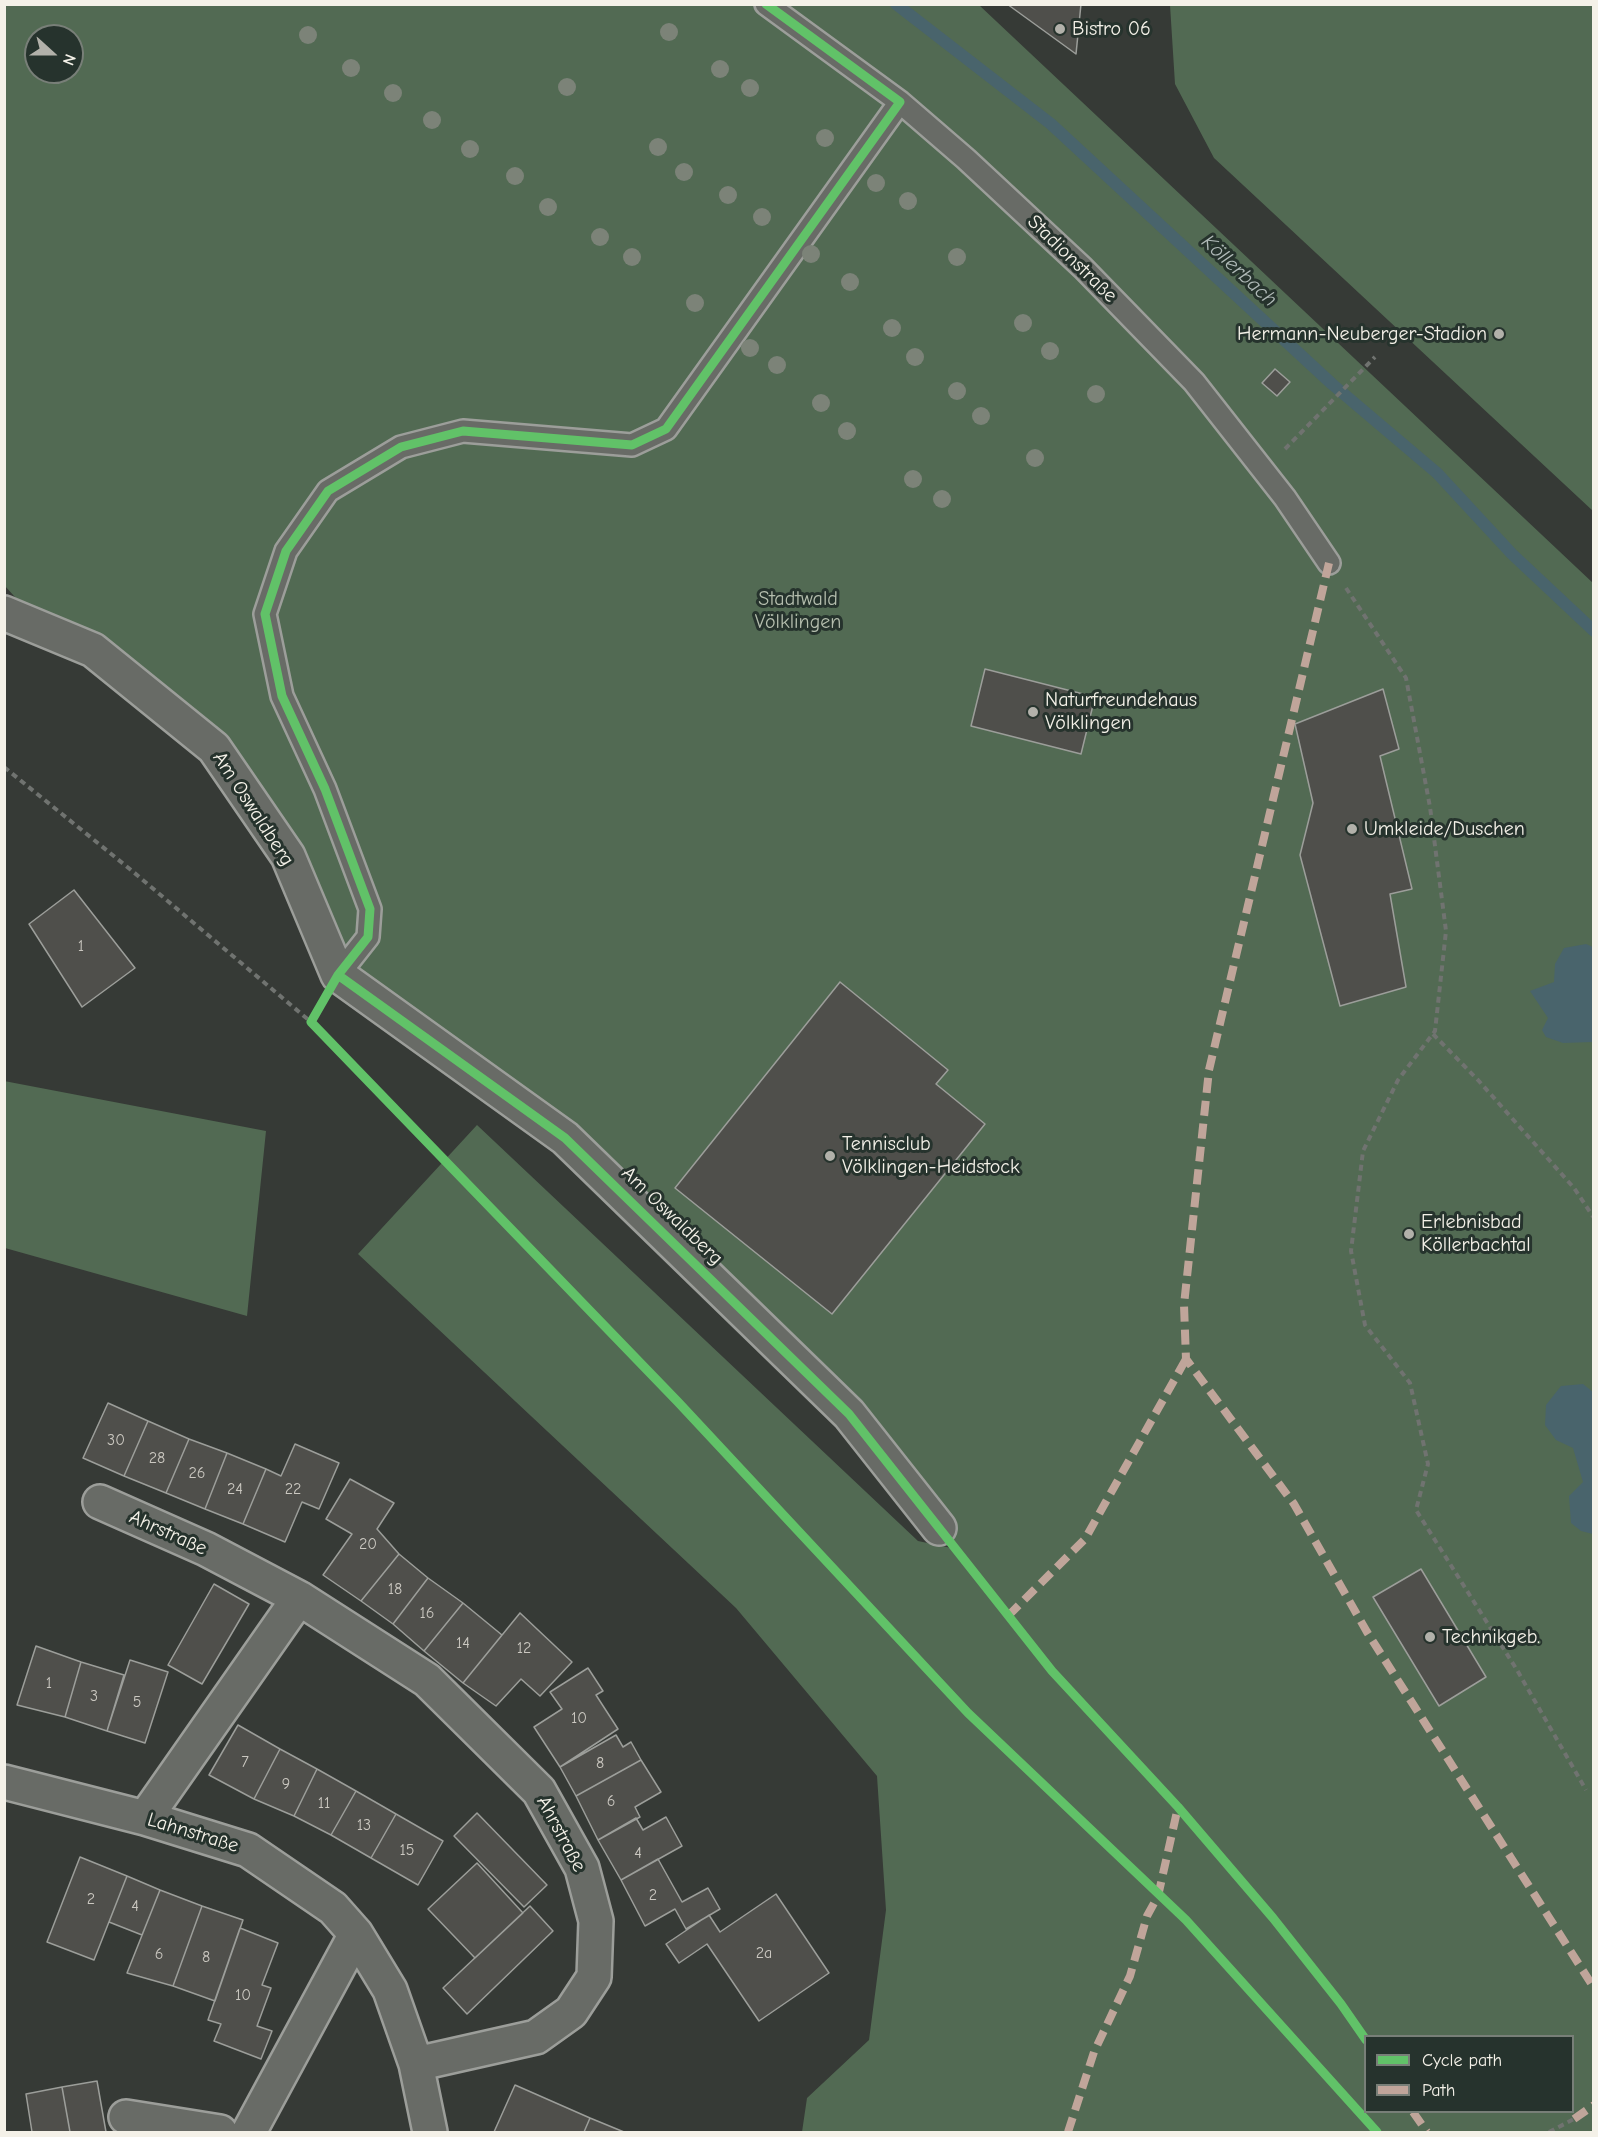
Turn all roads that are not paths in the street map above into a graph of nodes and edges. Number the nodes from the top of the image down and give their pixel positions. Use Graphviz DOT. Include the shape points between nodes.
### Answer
graph roads {
  1 [pos="766,4"];
  2 [pos="900,102"];
  3 [pos="1329,563"];
  4 [pos="4,613"];
  5 [pos="338,975"];
  6 [pos="100,1502"];
  7 [pos="939,1528"];
  8 [pos="299,1598"];
  9 [pos="4,1782"];
  10 [pos="145,1818"];
  11 [pos="356,1934"];
  12 [pos="416,2064"];
  13 [pos="126,2117"];
  14 [pos="220,2133"];
  15 [pos="249,2133"];
  16 [pos="430,2133"];
  1 -- 2 [label="lane, Stadionstraße"];
  2 -- 3 [label="lane, Stadionstraße" via="1098,283 1194,382"];
  2 -- 5 [label="lane" via="666,429 632,445 463,431 400,447 328,491 286,551 265,614 282,696 326,789 370,909 368,937"];
  4 -- 5 [label="street, Am Oswaldberg" via="93,650 214,748 288,856"];
  5 -- 7 [label="street, Am Oswaldberg" via="565,1138 849,1414"];
  6 -- 8 [label="street, Ahrstraße" via="206,1549"];
  8 -- 10 [label="street"];
  8 -- 12 [label="street, Ahrstraße" via="427,1680 539,1791 582,1868 596,1921 594,1977 571,2012 536,2037"];
  9 -- 10 [label="street, Lahnstraße"];
  10 -- 11 [label="street, Lahnstraße" via="248,1850 333,1908"];
  11 -- 12 [label="street, Lahnstraße" via="390,1990"];
  11 -- 15 [label="street"];
  12 -- 16 [label="street, Lahnstraße"];
  13 -- 14 [label="street"];
}
